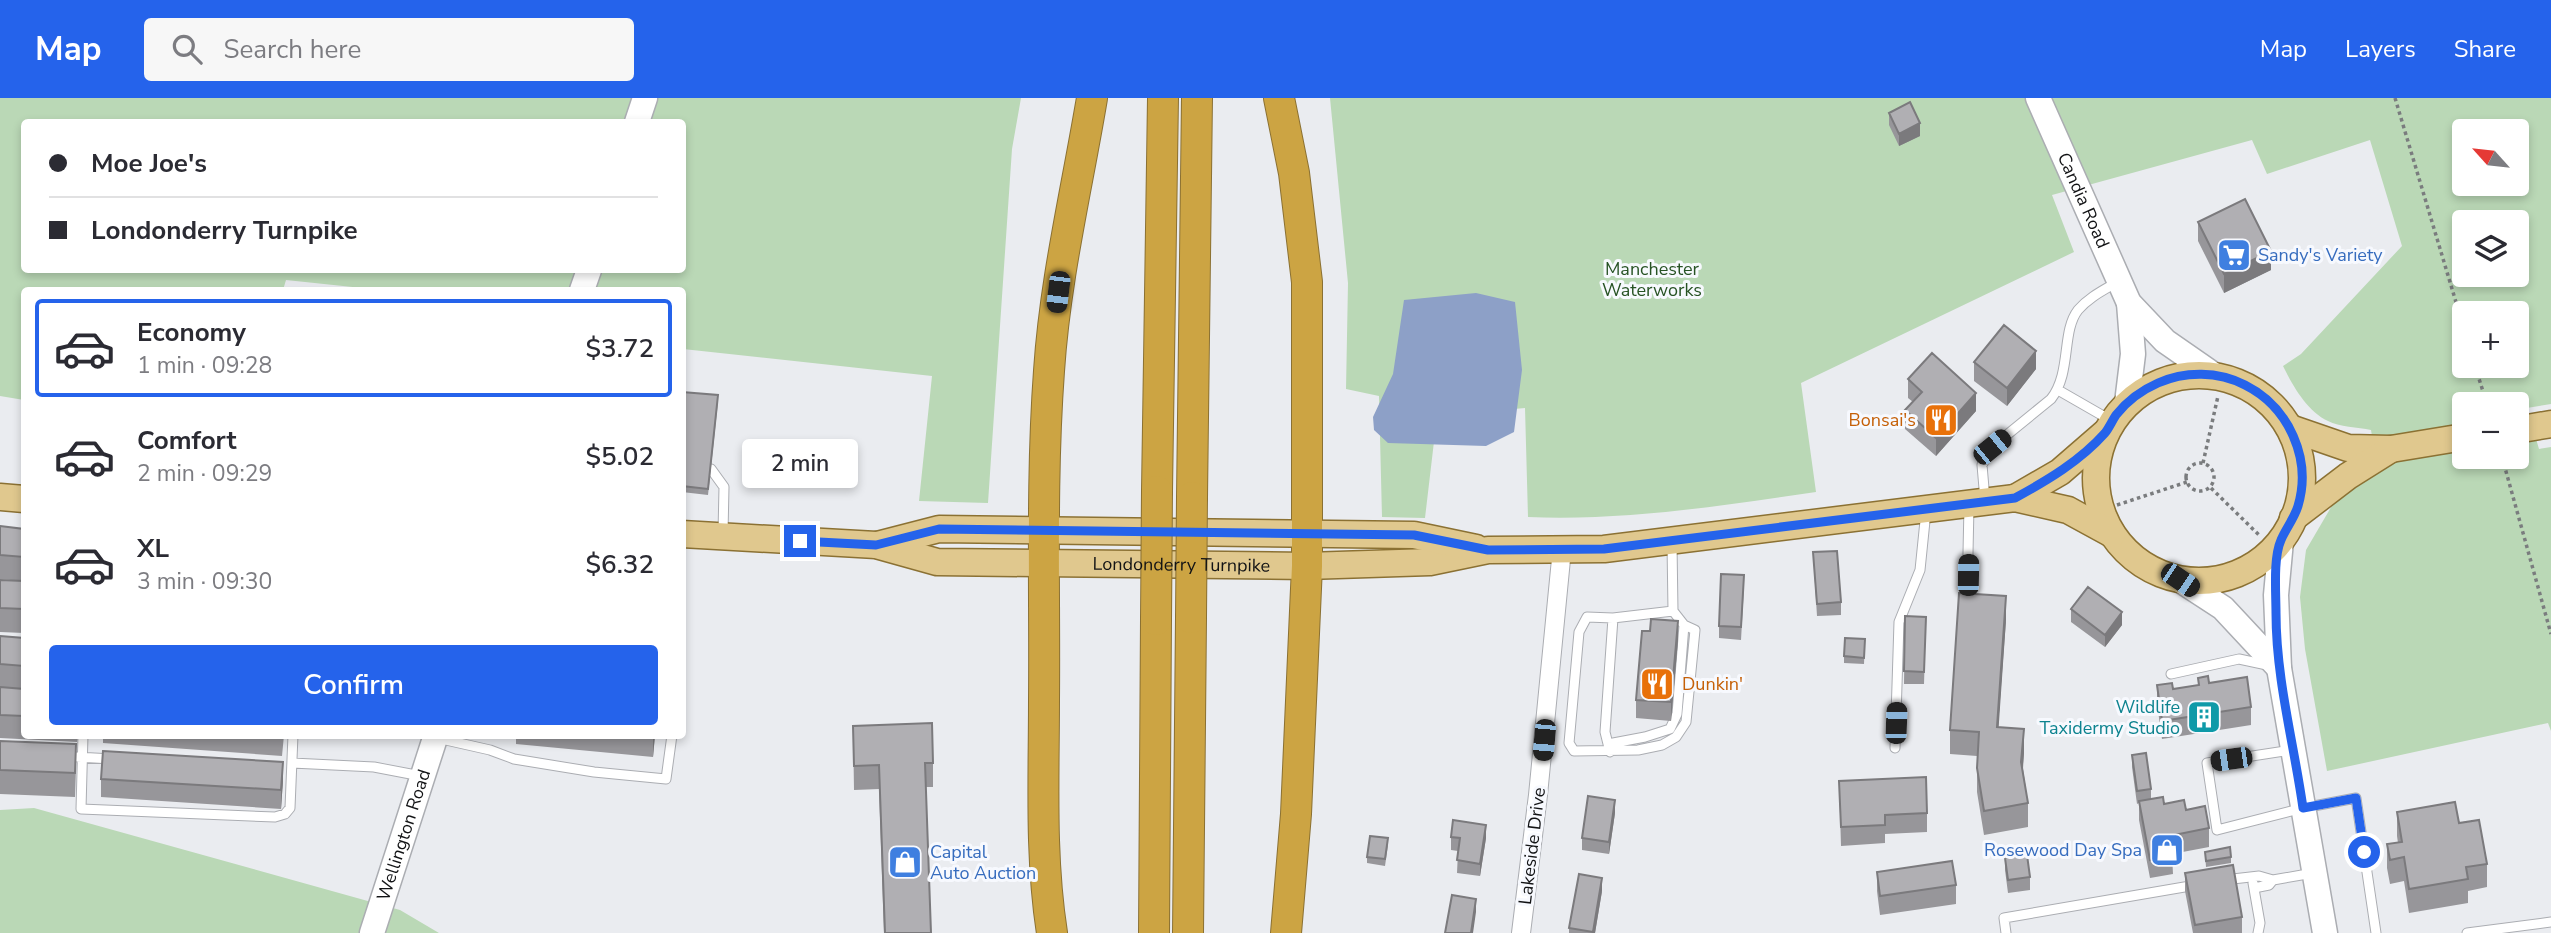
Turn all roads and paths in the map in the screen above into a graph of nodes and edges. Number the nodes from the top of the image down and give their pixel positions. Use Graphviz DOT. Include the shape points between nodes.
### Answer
graph roads {
  1 [pos="645,98"];
  2 [pos="1092,98"];
  3 [pos="1163,98"];
  4 [pos="1197,98"];
  5 [pos="1279,98"];
  6 [pos="2038,98"];
  7 [pos="2395,98"];
  8 [pos="638,119"];
  9 [pos="2124,292"];
  10 [pos="2456,301"];
  11 [pos="2219,376"];
  12 [pos="2058,390"];
  13 [pos="2115,419"];
  14 [pos="2551,424"];
  15 [pos="2290,428"];
  16 [pos="2529,428"];
  17 [pos="2452,440"];
  18 [pos="2391,449"];
  19 [pos="2203,463"];
  20 [pos="711,469"];
  21 [pos="2505,469"];
  22 [pos="2187,482"];
  23 [pos="2210,487"];
  24 [pos="0,497"];
  25 [pos="2015,498"];
  26 [pos="21,499"];
  27 [pos="1977,503"];
  28 [pos="2117,505"];
  29 [pos="1926,509"];
  30 [pos="1043,531"];
  31 [pos="2278,532"];
  32 [pos="1307,533"];
  33 [pos="686,534"];
  34 [pos="2112,534"];
  35 [pos="723,537"];
  36 [pos="1672,542"];
  37 [pos="876,545"];
  38 [pos="1488,550"];
  39 [pos="1562,550"];
  40 [pos="1044,563"];
  41 [pos="1307,566"];
  42 [pos="2180,580"];
  43 [pos="1967,599"];
  44 [pos="1673,611"];
  45 [pos="1613,618"];
  46 [pos="1684,625"];
  47 [pos="2551,634"];
  48 [pos="2279,668"];
  49 [pos="2171,674"];
  50 [pos="83,739"];
  51 [pos="293,739"];
  52 [pos="435,739"];
  53 [pos="448,739"];
  54 [pos="671,739"];
  55 [pos="1609,748"];
  56 [pos="1895,748"];
  57 [pos="2294,749"];
  58 [pos="69,757"];
  59 [pos="83,757"];
  60 [pos="124,759"];
  61 [pos="292,766"];
  62 [pos="278,768"];
  63 [pos="423,776"];
  64 [pos="2303,808"];
  65 [pos="2315,873"];
  66 [pos="2252,876"];
  67 [pos="2273,880"];
  68 [pos="2219,881"];
  69 [pos="2206,883"];
  70 [pos="2254,888"];
  71 [pos="2551,922"];
  72 [pos="372,933"];
  73 [pos="1052,933"];
  74 [pos="1154,933"];
  75 [pos="1188,933"];
  76 [pos="1286,933"];
  77 [pos="1521,933"];
  78 [pos="2007,933"];
  79 [pos="2258,933"];
  80 [pos="2325,933"];
  81 [pos="2376,933"];
  82 [pos="2467,933"];
  1 -- 8 [label="main road"];
  2 -- 30 [label="highway" via="1049,369"];
  3 -- 74 [label="highway, bridge"];
  4 -- 75 [label="highway, bridge"];
  5 -- 32 [label="highway" via="1294,173 1307,282"];
  6 -- 9 [label="main road, Candia Road"];
  7 -- 10 [label="path"];
  9 -- 11 [label="main road, Candia Road" via="2165,341"];
  9 -- 12 [label="lane" via="2089,299 2076,313"];
  9 -- 13 [label="main road, Candia Road" via="2133,354"];
  11 -- 13 [label="main road, Londonderry Turnpike" via="2191,374 2167,379 2146,389"];
  11 -- 15 [label="main road" via="2262,396"];
  11 -- 19 [label="path"];
  12 -- 13 [label="lane"];
  12 -- 27 [label="lane" via="1992,447 1982,465"];
  13 -- 25 [label="main road, Londonderry Turnpike" via="2060,472"];
  13 -- 34 [label="main road" via="2097,457 2095,484"];
  14 -- 16 [label="main road"];
  15 -- 18 [label="main road" via="2348,448"];
  15 -- 31 [label="main road" via="2302,473 2300,496"];
  17 -- 18 [label="main road"];
  18 -- 31 [label="main road" via="2348,476"];
  19 -- 22 [label="path" via="2190,467"];
  19 -- 23 [label="path" via="2214,475"];
  20 -- 35 [label="lane" via="724,487"];
  21 -- 47 [label="path"];
  22 -- 23 [label="path" via="2196,491"];
  22 -- 28 [label="path"];
  23 -- 31 [label="path"];
  24 -- 26 [label="main road"];
  25 -- 27 [label="main road, Londonderry Turnpike"];
  25 -- 34 [label="main road, Londonderry Turnpike" via="2068,510"];
  27 -- 29 [label="main road, Londonderry Turnpike"];
  27 -- 43 [label="lane"];
  29 -- 36 [label="main road, Londonderry Turnpike"];
  29 -- 56 [label="lane" via="1920,570 1899,622"];
  30 -- 32 [label="main road, Londonderry Turnpike"];
  30 -- 37 [label="main road, Londonderry Turnpike" via="939,529"];
  30 -- 40 [label="highway"];
  31 -- 42 [label="main road" via="2256,564 2236,574 2214,580"];
  31 -- 48 [label="main road"];
  32 -- 38 [label="main road, Londonderry Turnpike" via="1414,535"];
  32 -- 41 [label="highway"];
  33 -- 35 [label="main road, Londonderry Turnpike"];
  34 -- 42 [label="main road" via="2136,561"];
  35 -- 37 [label="main road, Londonderry Turnpike"];
  36 -- 39 [label="main road, Londonderry Turnpike"];
  36 -- 44 [label="lane"];
  37 -- 40 [label="main road, Londonderry Turnpike" via="937,562"];
  38 -- 39 [label="main road, Londonderry Turnpike"];
  38 -- 41 [label="main road, Londonderry Turnpike" via="1430,562"];
  39 -- 77 [label="street, Lakeside Drive"];
  40 -- 41 [label="main road, Londonderry Turnpike"];
  40 -- 73 [label="highway" via="1043,810"];
  41 -- 76 [label="highway" via="1297,814"];
  42 -- 48 [label="main road" via="2223,608"];
  44 -- 45 [label="lane"];
  44 -- 46 [label="lane"];
  45 -- 55 [label="lane" via="1605,732"];
  45 -- 55 [label="lane" via="1587,617 1579,632 1569,743 1574,751"];
  46 -- 55 [label="lane" via="1677,714 1670,729"];
  46 -- 55 [label="lane" via="1695,630 1686,722 1676,737 1662,745 1638,750"];
  48 -- 49 [label="lane" via="2239,659"];
  48 -- 57 [label="main road"];
  50 -- 59 [label="lane"];
  51 -- 61 [label="lane"];
  52 -- 63 [label="main road, Wellington Road"];
  53 -- 54 [label="lane" via="514,759 666,779"];
  57 -- 64 [label="main road"];
  57 -- 64 [label="lane" via="2207,763 2217,830"];
  58 -- 59 [label="lane"];
  59 -- 60 [label="lane"];
  59 -- 61 [label="lane" via="81,809 275,817 290,808"];
  61 -- 62 [label="lane"];
  61 -- 63 [label="lane" via="374,767"];
  63 -- 72 [label="main road, Wellington Road"];
  64 -- 65 [label="main road"];
  64 -- 81 [label="lane" via="2356,798"];
  65 -- 67 [label="lane"];
  65 -- 80 [label="main road"];
  66 -- 67 [label="lane"];
  66 -- 68 [label="lane"];
  66 -- 70 [label="lane"];
  67 -- 70 [label="lane"];
  69 -- 78 [label="lane" via="2004,918"];
  70 -- 79 [label="lane"];
  71 -- 82 [label="lane"];
}
